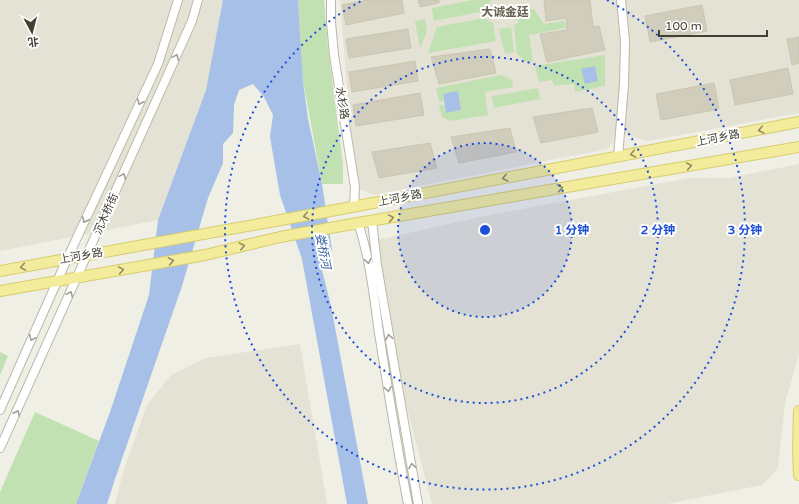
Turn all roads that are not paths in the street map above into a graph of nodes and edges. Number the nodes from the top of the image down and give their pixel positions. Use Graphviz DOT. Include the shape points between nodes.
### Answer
graph roads {
  1 [pos="178,0"];
  2 [pos="198,0"];
  3 [pos="331,0"];
  4 [pos="621,0"];
  5 [pos="799,122"];
  6 [pos="799,147"];
  7 [pos="618,157"];
  8 [pos="354,207"];
  9 [pos="372,221"];
  10 [pos="358,223"];
  11 [pos="88,255"];
  12 [pos="67,259"];
  13 [pos="0,271"];
  14 [pos="77,277"];
  15 [pos="58,280"];
  16 [pos="0,291"];
  17 [pos="0,410"];
  18 [pos="799,411"];
  19 [pos="0,448"];
  20 [pos="799,475"];
  21 [pos="408,504"];
  22 [pos="418,504"];
  1 -- 12 [label="street, 沉木桥街, one-way" via="158,64"];
  11 -- 2 [label="street, 沉木桥街, one-way" via="192,21"];
  3 -- 8 [label="street, 水杉路" via="334,56 355,187"];
  4 -- 7 [label="street" via="625,41"];
  5 -- 7 [label="main road, 上河乡路, one-way"];
  9 -- 6 [label="main road, 上河乡路, one-way"];
  7 -- 8 [label="main road, 上河乡路, one-way"];
  8 -- 11 [label="main road, 上河乡路, one-way"];
  9 -- 10 [label="main road, 上河乡路"];
  22 -- 9 [label="street, one-way" via="377,265"];
  14 -- 10 [label="main road, 上河乡路, one-way" via="205,255 280,237"];
  10 -- 21 [label="street, one-way" via="370,271"];
  11 -- 12 [label="main road, 上河乡路"];
  11 -- 14 [label="street, 沉木桥街"];
  12 -- 13 [label="main road, 上河乡路, one-way"];
  12 -- 15 [label="street, 沉木桥街"];
  14 -- 15 [label="main road, 上河乡路"];
  19 -- 14 [label="street, 沉木桥街, one-way"];
  15 -- 16 [label="main road, 上河乡路"];
  15 -- 17 [label="street, 沉木桥街, one-way"];
  18 -- 20 [label="main road"];
}
